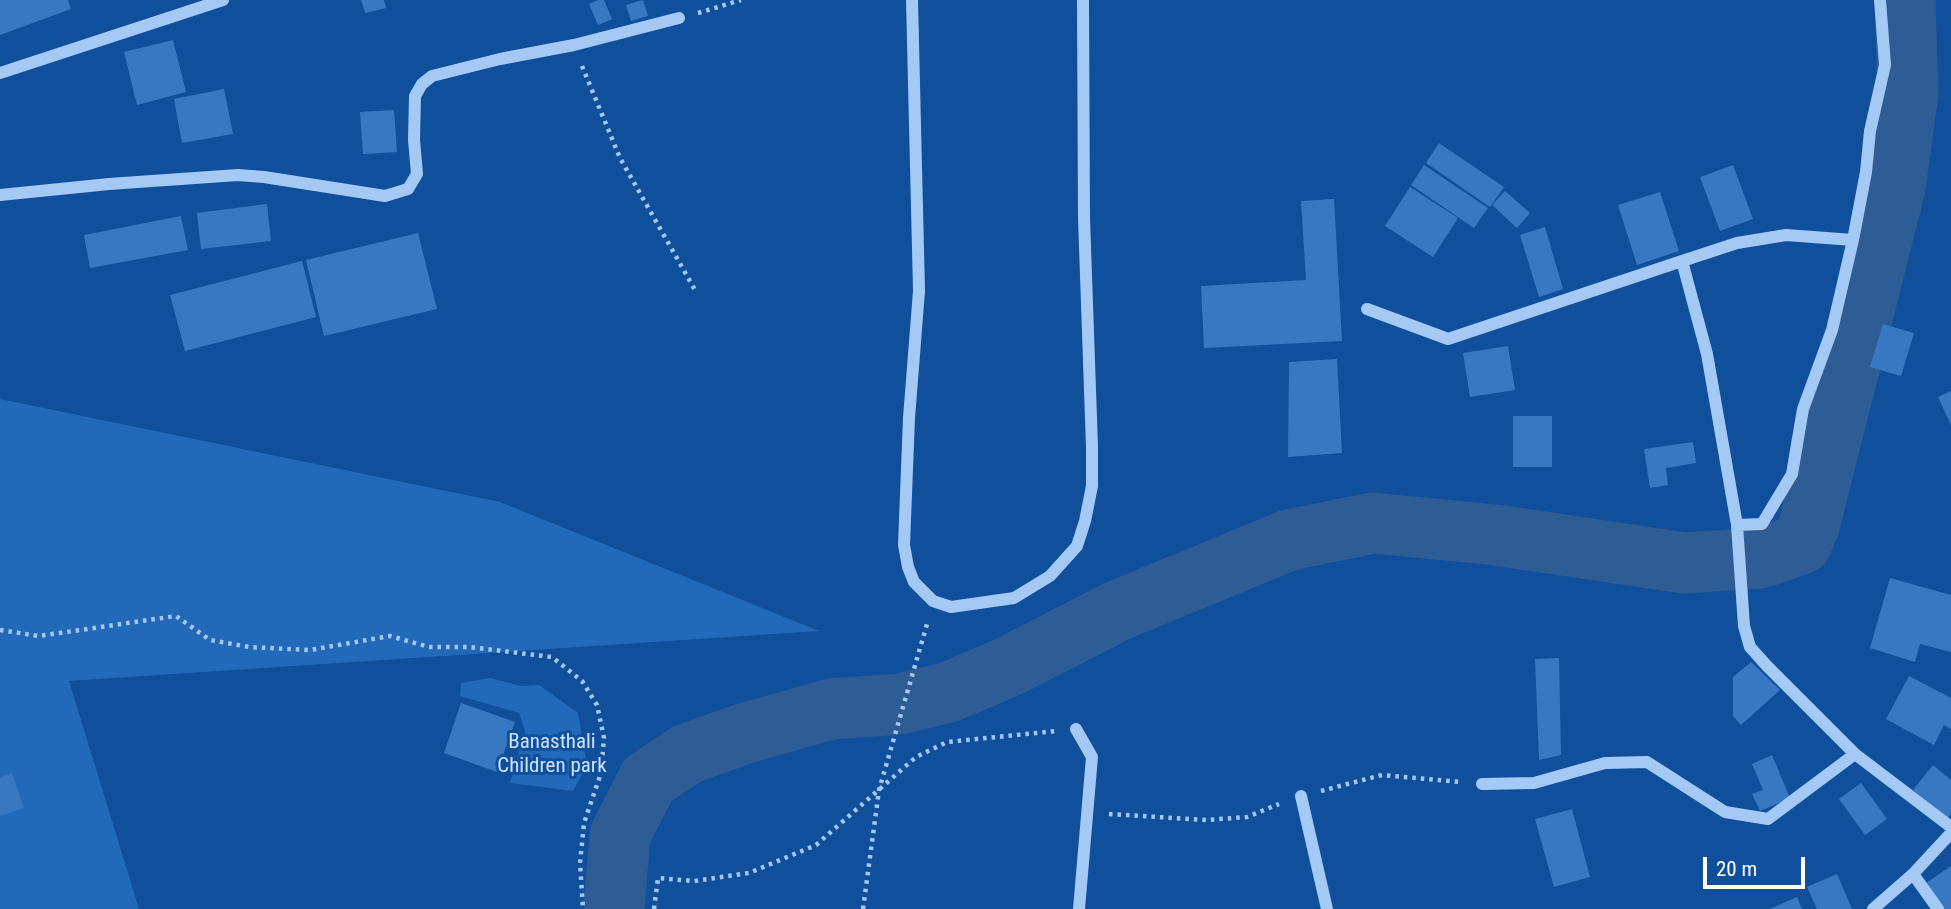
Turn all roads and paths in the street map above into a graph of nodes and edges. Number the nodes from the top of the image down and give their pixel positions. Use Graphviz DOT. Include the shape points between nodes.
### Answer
graph roads {
  1 [pos="223,0"];
  2 [pos="741,0"];
  3 [pos="912,0"];
  4 [pos="1083,0"];
  5 [pos="1880,0"];
  6 [pos="678,18"];
  7 [pos="574,46"];
  8 [pos="0,73"];
  9 [pos="0,195"];
  10 [pos="1853,240"];
  11 [pos="1682,261"];
  12 [pos="695,290"];
  13 [pos="1367,309"];
  14 [pos="1737,525"];
  15 [pos="933,601"];
  16 [pos="0,630"];
  17 [pos="1076,729"];
  18 [pos="1856,754"];
  19 [pos="1482,783"];
  20 [pos="879,790"];
  21 [pos="1301,796"];
  22 [pos="1087,813"];
  23 [pos="1951,827"];
  24 [pos="1951,833"];
  25 [pos="1913,874"];
  26 [pos="583,909"];
  27 [pos="654,909"];
  28 [pos="863,909"];
  29 [pos="1079,909"];
  30 [pos="1327,909"];
  31 [pos="1873,909"];
  32 [pos="1938,909"];
  1 -- 8 [label="street"];
  2 -- 6 [label="path"];
  3 -- 15 [label="street" via="919,291 904,545 914,582"];
  4 -- 15 [label="street" via="1092,447 1085,522 1077,545 1050,576 1014,598 951,607"];
  5 -- 10 [label="street" via="1885,65"];
  6 -- 7 [label="street"];
  7 -- 9 [label="street" via="432,76 415,96 417,174 408,189 385,196 239,175"];
  7 -- 12 [label="path" via="620,158"];
  10 -- 11 [label="street" via="1786,235 1737,243"];
  10 -- 14 [label="street" via="1832,330 1803,409 1792,474 1762,524"];
  11 -- 13 [label="street" via="1448,339"];
  11 -- 14 [label="street" via="1707,354"];
  14 -- 18 [label="street" via="1744,626 1750,647"];
  15 -- 20 [label="path"];
  16 -- 26 [label="path" via="39,636 176,616 210,640 249,647 310,650 390,636 429,647 552,657 582,681 597,705 604,738 601,773 584,823 580,863"];
  17 -- 20 [label="path" via="947,742 916,757"];
  17 -- 22 [label="street" via="1092,757"];
  18 -- 19 [label="street" via="1768,819 1725,812 1647,762 1605,763 1534,783"];
  18 -- 23 [label="street"];
  19 -- 21 [label="path" via="1382,775"];
  20 -- 27 [label="path" via="816,845 749,873 694,881 658,878"];
  20 -- 28 [label="path"];
  21 -- 22 [label="path" via="1247,817 1206,820"];
  21 -- 30 [label="street"];
  22 -- 29 [label="street"];
  24 -- 25 [label="street"];
  25 -- 31 [label="street"];
  25 -- 32 [label="street"];
}
